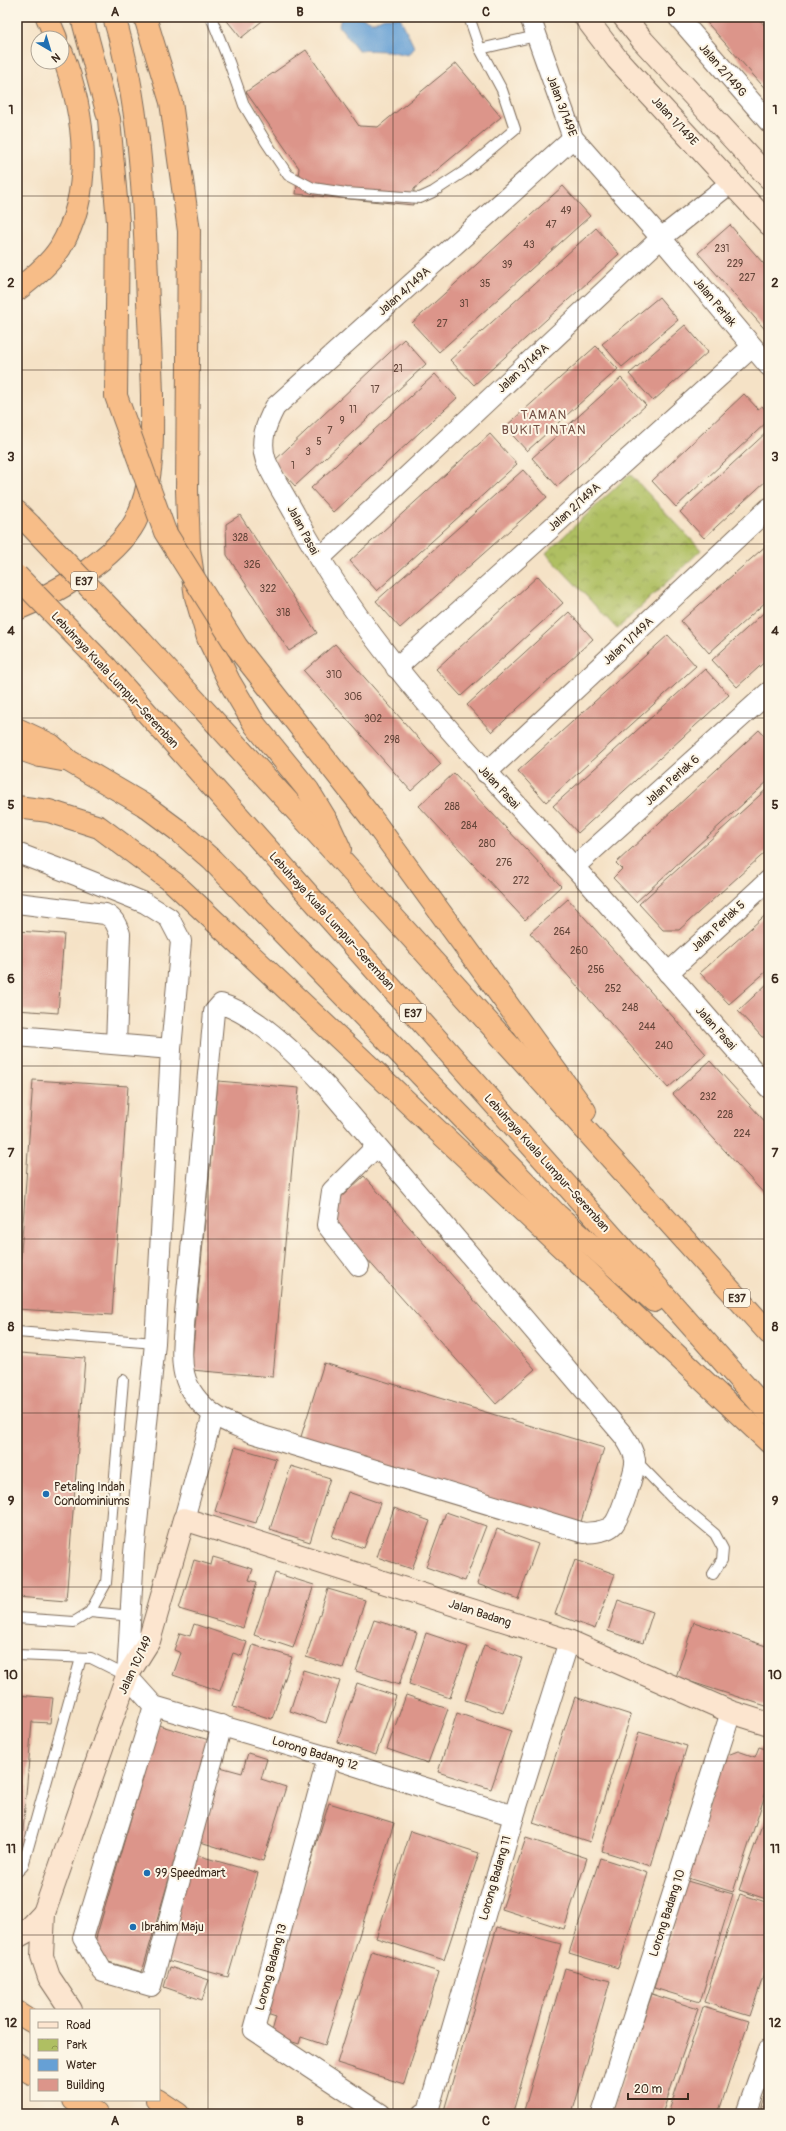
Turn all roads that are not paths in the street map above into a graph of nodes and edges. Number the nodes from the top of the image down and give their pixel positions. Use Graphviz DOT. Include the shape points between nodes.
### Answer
graph roads {
  1 [pos="47,17"];
  2 [pos="82,17"];
  3 [pos="114,17"];
  4 [pos="145,17"];
  5 [pos="211,17"];
  6 [pos="469,17"];
  7 [pos="530,17"];
  8 [pos="585,17"];
  9 [pos="624,17"];
  10 [pos="678,17"];
  11 [pos="53,30"];
  12 [pos="536,36"];
  13 [pos="480,49"];
  14 [pos="67,70"];
  15 [pos="769,122"];
  16 [pos="573,138"];
  17 [pos="769,178"];
  18 [pos="732,182"];
  19 [pos="769,224"];
  20 [pos="661,238"];
  21 [pos="17,290"];
  22 [pos="752,347"];
  23 [pos="769,366"];
  24 [pos="266,459"];
  25 [pos="769,508"];
  26 [pos="24,518"];
  27 [pos="319,559"];
  28 [pos="17,576"];
  29 [pos="17,609"];
  30 [pos="396,668"];
  31 [pos="769,692"];
  32 [pos="17,730"];
  33 [pos="17,748"];
  34 [pos="69,761"];
  35 [pos="486,774"];
  36 [pos="17,807"];
  37 [pos="17,854"];
  38 [pos="348,866"];
  39 [pos="574,867"];
  40 [pos="769,880"];
  41 [pos="17,904"];
  42 [pos="668,973"];
  43 [pos="17,1036"];
  44 [pos="116,1044"];
  45 [pos="171,1049"];
  46 [pos="765,1076"];
  47 [pos="376,1147"];
  48 [pos="656,1208"];
  49 [pos="359,1266"];
  50 [pos="17,1332"];
  51 [pos="769,1333"];
  52 [pos="155,1343"];
  53 [pos="720,1358"];
  54 [pos="123,1380"];
  55 [pos="769,1413"];
  56 [pos="213,1414"];
  57 [pos="769,1442"];
  58 [pos="636,1461"];
  59 [pos="184,1518"];
  60 [pos="713,1574"];
  61 [pos="90,1612"];
  62 [pos="132,1616"];
  63 [pos="17,1618"];
  64 [pos="569,1641"];
  65 [pos="17,1655"];
  66 [pos="81,1658"];
  67 [pos="127,1676"];
  68 [pos="154,1706"];
  69 [pos="731,1712"];
  70 [pos="769,1724"];
  71 [pos="222,1725"];
  72 [pos="328,1757"];
  73 [pos="514,1816"];
  74 [pos="17,1872"];
  75 [pos="44,1913"];
  76 [pos="17,1937"];
  77 [pos="70,2009"];
  78 [pos="17,2012"];
  79 [pos="30,2020"];
  80 [pos="769,2049"];
  81 [pos="17,2064"];
  82 [pos="30,2072"];
  83 [pos="76,2101"];
  84 [pos="158,2101"];
  85 [pos="96,2114"];
  86 [pos="178,2114"];
  87 [pos="381,2114"];
  88 [pos="423,2114"];
  89 [pos="602,2114"];
  90 [pos="746,2114"];
  1 -- 11 [label="highway"];
  2 -- 48 [label="highway, bridge" via="109,119 118,222 116,396 165,532 237,647 370,816"];
  3 -- 29 [label="highway" via="122,41 142,182 151,344 152,442 148,488 134,522 114,547 80,576 36,602"];
  4 -- 38 [label="highway" via="172,102 188,231 187,490 189,549 196,597 208,638 228,681 255,725 308,790 328,823"];
  5 -- 13 [label="lane" via="244,105 288,175 313,188 346,193 420,198 465,171 515,129 502,90"];
  6 -- 13 [label="lane"];
  7 -- 12 [label="street, Jalan 3/149E"];
  8 -- 18 [label="street, Jalan 1/149E" via="617,59"];
  9 -- 17 [label="street"];
  10 -- 15 [label="street, Jalan 2/149G"];
  12 -- 13 [label="lane"];
  12 -- 16 [label="street, Jalan 3/149E"];
  14 -- 21 [label="highway" via="81,133 82,182 71,224 60,248 44,268"];
  16 -- 20 [label="street, Jalan 3/149E"];
  16 -- 24 [label="street, Jalan 4/149A" via="275,407 263,437"];
  18 -- 19 [label="street, Jalan 1/149E"];
  18 -- 20 [label="street, Jalan 3/149A"];
  20 -- 22 [label="street, Jalan Perlak"];
  20 -- 27 [label="street, Jalan 3/149A"];
  22 -- 23 [label="street, Jalan Perlak"];
  22 -- 30 [label="street, Jalan 2/149A"];
  24 -- 27 [label="street, Jalan Pasai"];
  25 -- 35 [label="street, Jalan 1/149A"];
  26 -- 38 [label="highway, E37, bridge"];
  27 -- 30 [label="street, Jalan Pasai"];
  28 -- 53 [label="highway, Lebuhraya Kuala Lumpur–Seremban / E37, bridge" via="107,668"];
  30 -- 35 [label="street, Jalan Pasai"];
  31 -- 39 [label="street, Jalan Perlak 6"];
  32 -- 34 [label="highway" via="51,745"];
  33 -- 34 [label="highway" via="40,756"];
  34 -- 53 [label="highway" via="144,805 212,860 577,1235"];
  35 -- 39 [label="street, Jalan Pasai"];
  36 -- 57 [label="highway" via="48,811 99,827 174,883"];
  37 -- 45 [label="street" via="145,903 169,918 181,941"];
  38 -- 48 [label="highway, E37"];
  39 -- 42 [label="street, Jalan Pasai"];
  40 -- 42 [label="street, Jalan Perlak 5"];
  41 -- 44 [label="street" via="105,914 112,917 120,934"];
  42 -- 46 [label="street, Jalan Pasai"];
  43 -- 44 [label="street"];
  44 -- 45 [label="street"];
  45 -- 52 [label="street"];
  47 -- 49 [label="street" via="332,1191 328,1206 327,1225"];
  47 -- 56 [label="street" via="298,1056 238,1012 221,1004 216,1007 203,1114 182,1358 188,1388"];
  47 -- 58 [label="street" via="623,1435"];
  48 -- 51 [label="highway, E37"];
  50 -- 52 [label="lane"];
  52 -- 62 [label="street" via="134,1553"];
  53 -- 55 [label="highway, Lebuhraya Kuala Lumpur–Seremban / E37"];
  54 -- 61 [label="lane" via="106,1583"];
  56 -- 58 [label="street" via="252,1433 584,1533 598,1532 612,1526 621,1513"];
  56 -- 59 [label="street, Jalan 1C/149"];
  58 -- 60 [label="lane" via="672,1498 715,1534 723,1549 723,1555"];
  59 -- 64 [label="street, Jalan Badang"];
  59 -- 67 [label="street, Jalan 1C/149" via="148,1641"];
  61 -- 62 [label="lane"];
  61 -- 63 [label="lane" via="74,1622"];
  62 -- 67 [label="street"];
  64 -- 69 [label="street, Jalan Badang"];
  64 -- 73 [label="street, Lorong Badang 11"];
  65 -- 66 [label="lane"];
  66 -- 67 [label="lane" via="91,1658"];
  66 -- 74 [label="lane" via="23,1866"];
  67 -- 68 [label="street"];
  67 -- 75 [label="street, Jalan 1C/149"];
  68 -- 71 [label="street, Lorong Badang 12"];
  68 -- 71 [label="street" via="83,1938 103,1972 151,1986"];
  69 -- 70 [label="street, Jalan Badang"];
  69 -- 89 [label="street, Lorong Badang 10"];
  71 -- 72 [label="street, Lorong Badang 12"];
  72 -- 73 [label="street, Lorong Badang 12"];
  72 -- 87 [label="street, Lorong Badang 13" via="254,2030"];
  73 -- 88 [label="street, Lorong Badang 11" via="428,2111"];
  75 -- 76 [label="street, Jalan 1C/149" via="26,1932"];
  75 -- 77 [label="street, Jalan 1C/149" via="42,1956 49,1977"];
  78 -- 79 [label="highway"];
  80 -- 90 [label="street"];
  81 -- 82 [label="highway"];
  83 -- 85 [label="highway"];
  84 -- 86 [label="highway"];
}
